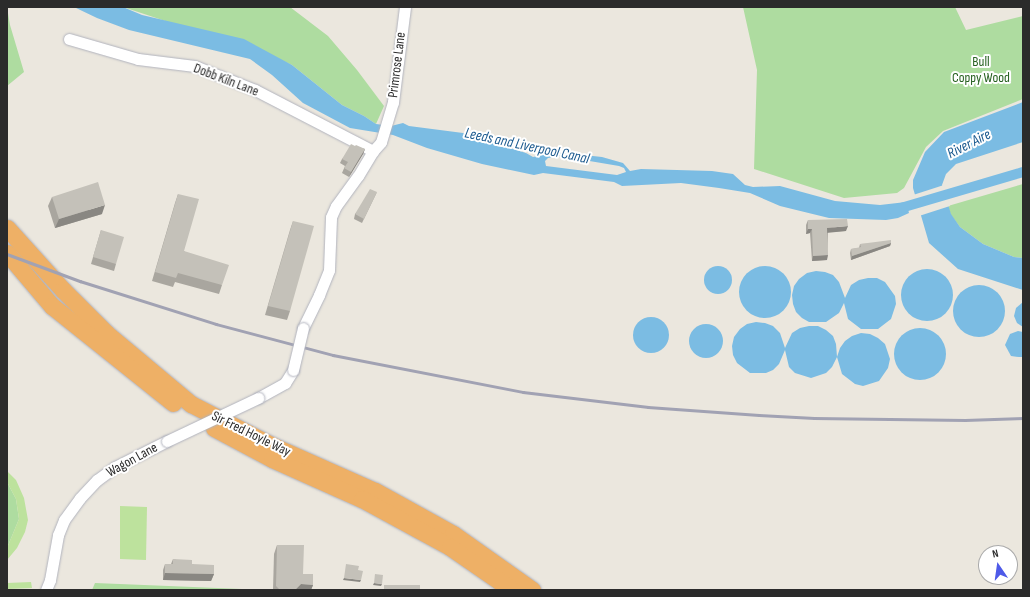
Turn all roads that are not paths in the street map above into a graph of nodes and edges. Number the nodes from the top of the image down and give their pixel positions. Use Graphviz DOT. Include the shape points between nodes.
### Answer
graph roads {
  1 [pos="405,7"];
  2 [pos="69,38"];
  3 [pos="373,151"];
  4 [pos="7,228"];
  5 [pos="7,253"];
  6 [pos="46,590"];
  7 [pos="512,590"];
  8 [pos="532,590"];
  1 -- 3 [label="street, Primrose Lane" via="393,102 381,142"];
  2 -- 3 [label="street, Dobb Kiln Lane" via="138,59 195,66 255,90"];
  3 -- 6 [label="street, Wagon Lane, bridge" via="331,217 329,270 320,295 303,328 293,370 285,383 115,467 97,480 64,520 58,535"];
  4 -- 8 [label="highway, Sir Fred Hoyle Way" via="106,333 191,404 271,445 401,505 453,534"];
  5 -- 7 [label="highway, Sir Fred Hoyle Way" via="52,306 188,414 272,459 362,499 450,547"];
}
